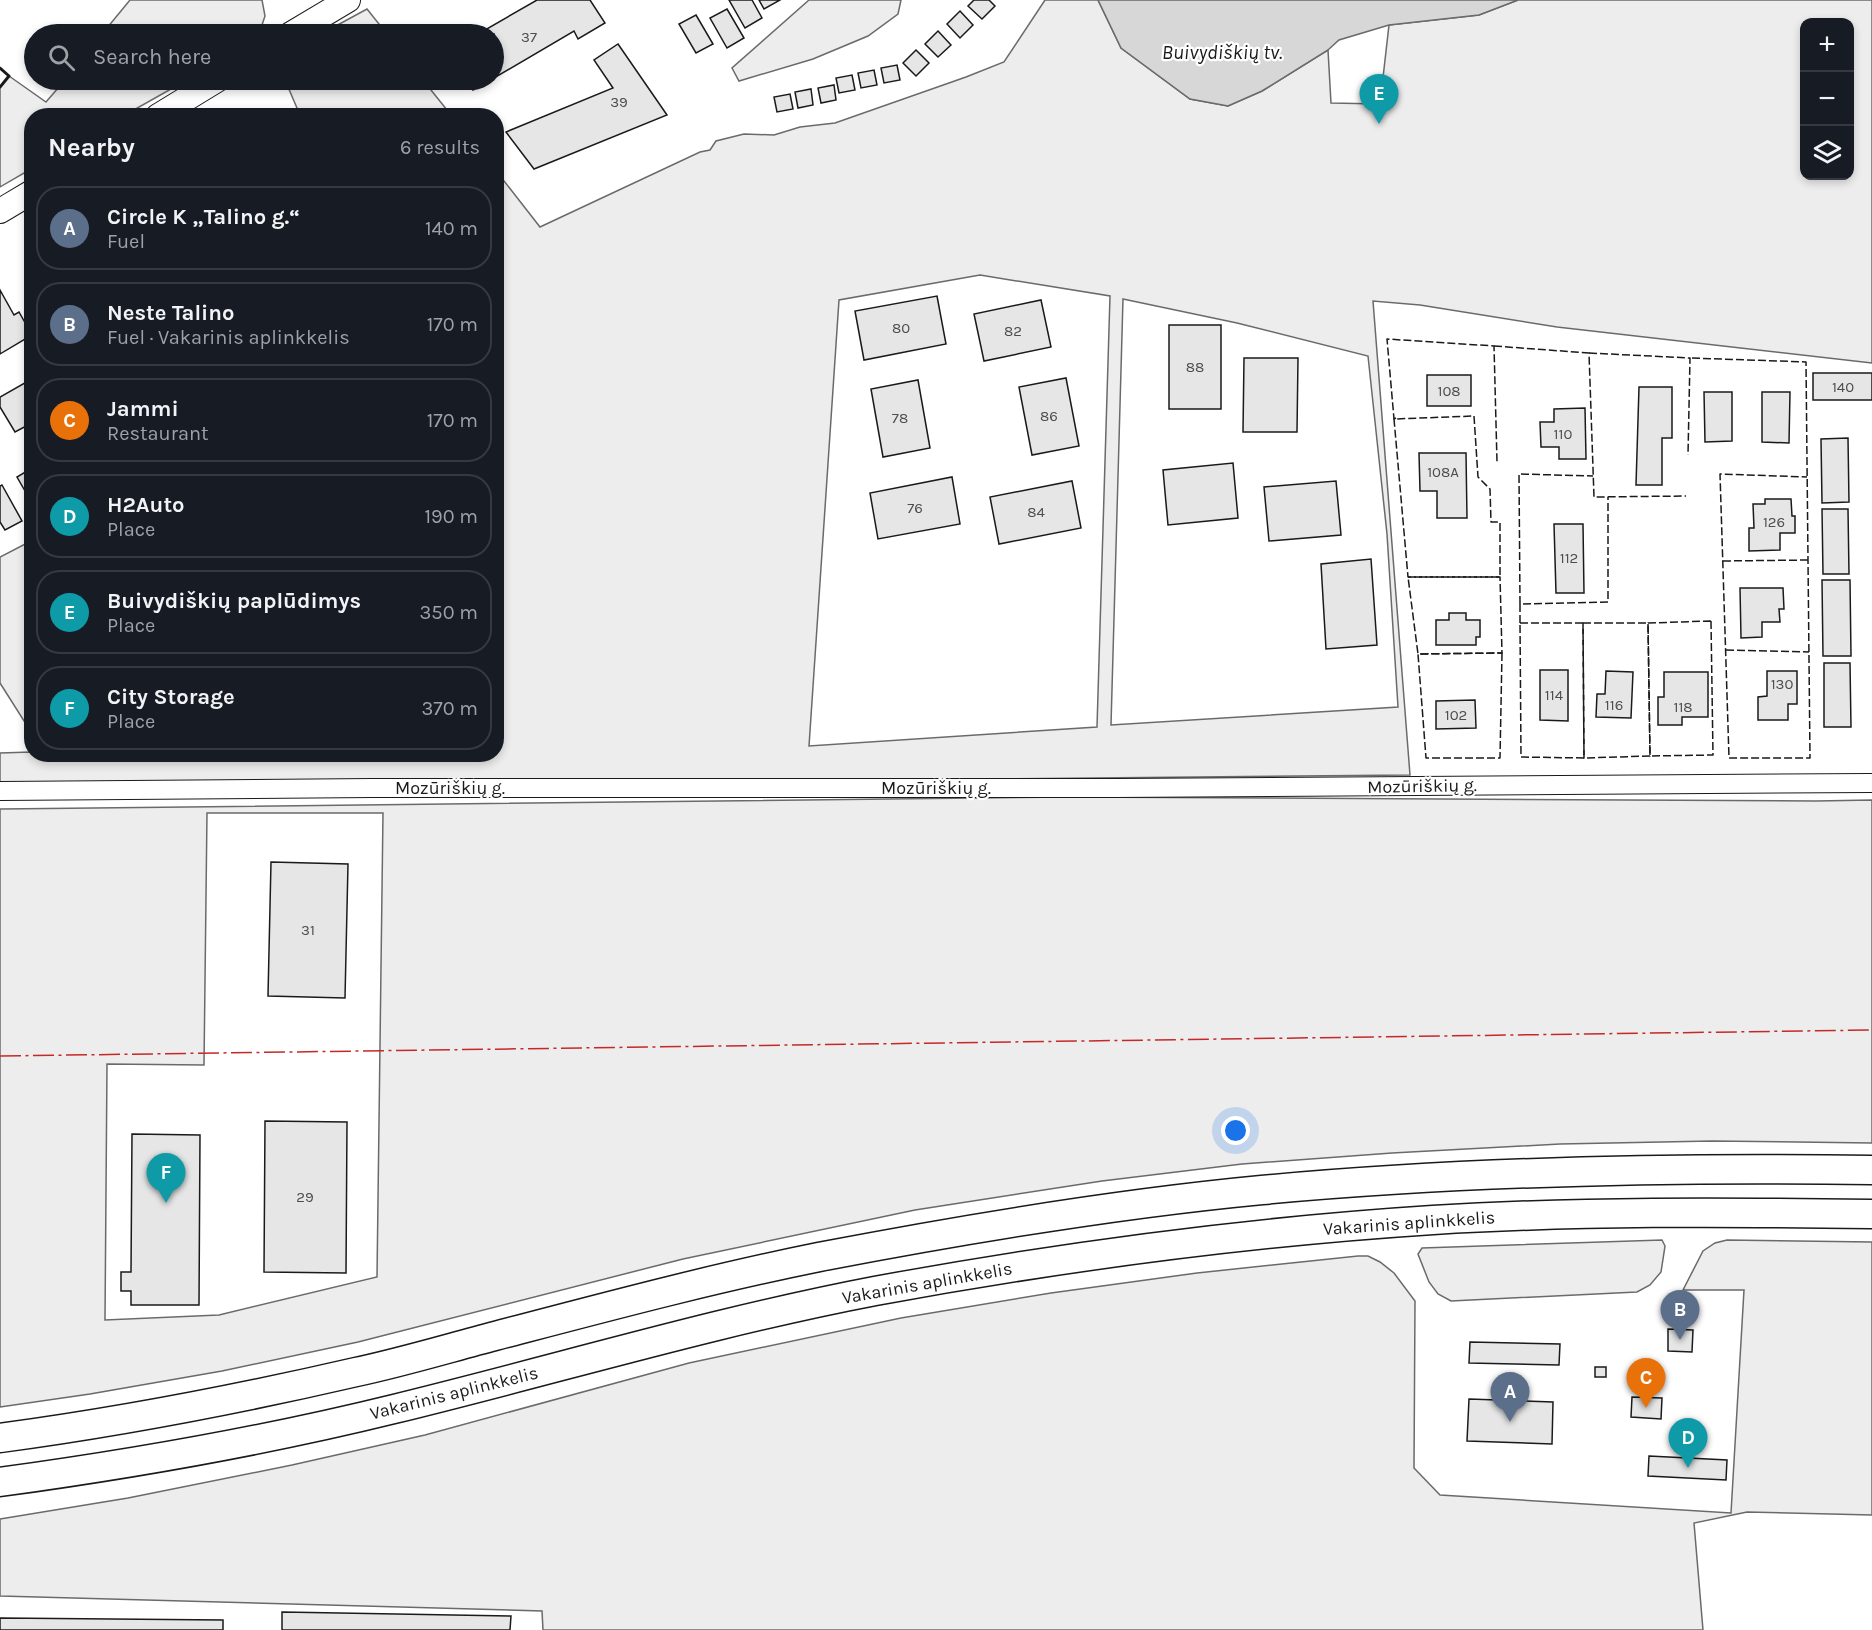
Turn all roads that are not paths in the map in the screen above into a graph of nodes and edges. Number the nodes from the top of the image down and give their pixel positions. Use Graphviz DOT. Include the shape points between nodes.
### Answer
graph roads {
  1 [pos="348,0"];
  2 [pos="308,24"];
  3 [pos="201,90"];
  4 [pos="171,108"];
  5 [pos="24,197"];
  6 [pos="0,211"];
  7 [pos="1872,783"];
  8 [pos="0,790"];
  9 [pos="1872,1170"];
  10 [pos="1872,1214"];
  11 [pos="0,1438"];
  12 [pos="0,1482"];
  1 -- 2 [label="main road"];
  3 -- 4 [label="main road"];
  5 -- 6 [label="main road"];
  7 -- 8 [label="street, Mozūriškių g."];
  9 -- 11 [label="highway" via="1675,1168 1419,1178 1258,1190 1092,1211 815,1258 688,1286 360,1372 194,1406"];
  10 -- 12 [label="highway, Vakarinis aplinkkelis" via="1639,1212 1519,1216 1350,1226 1123,1251 871,1292 705,1329 392,1410 224,1446"];
}
